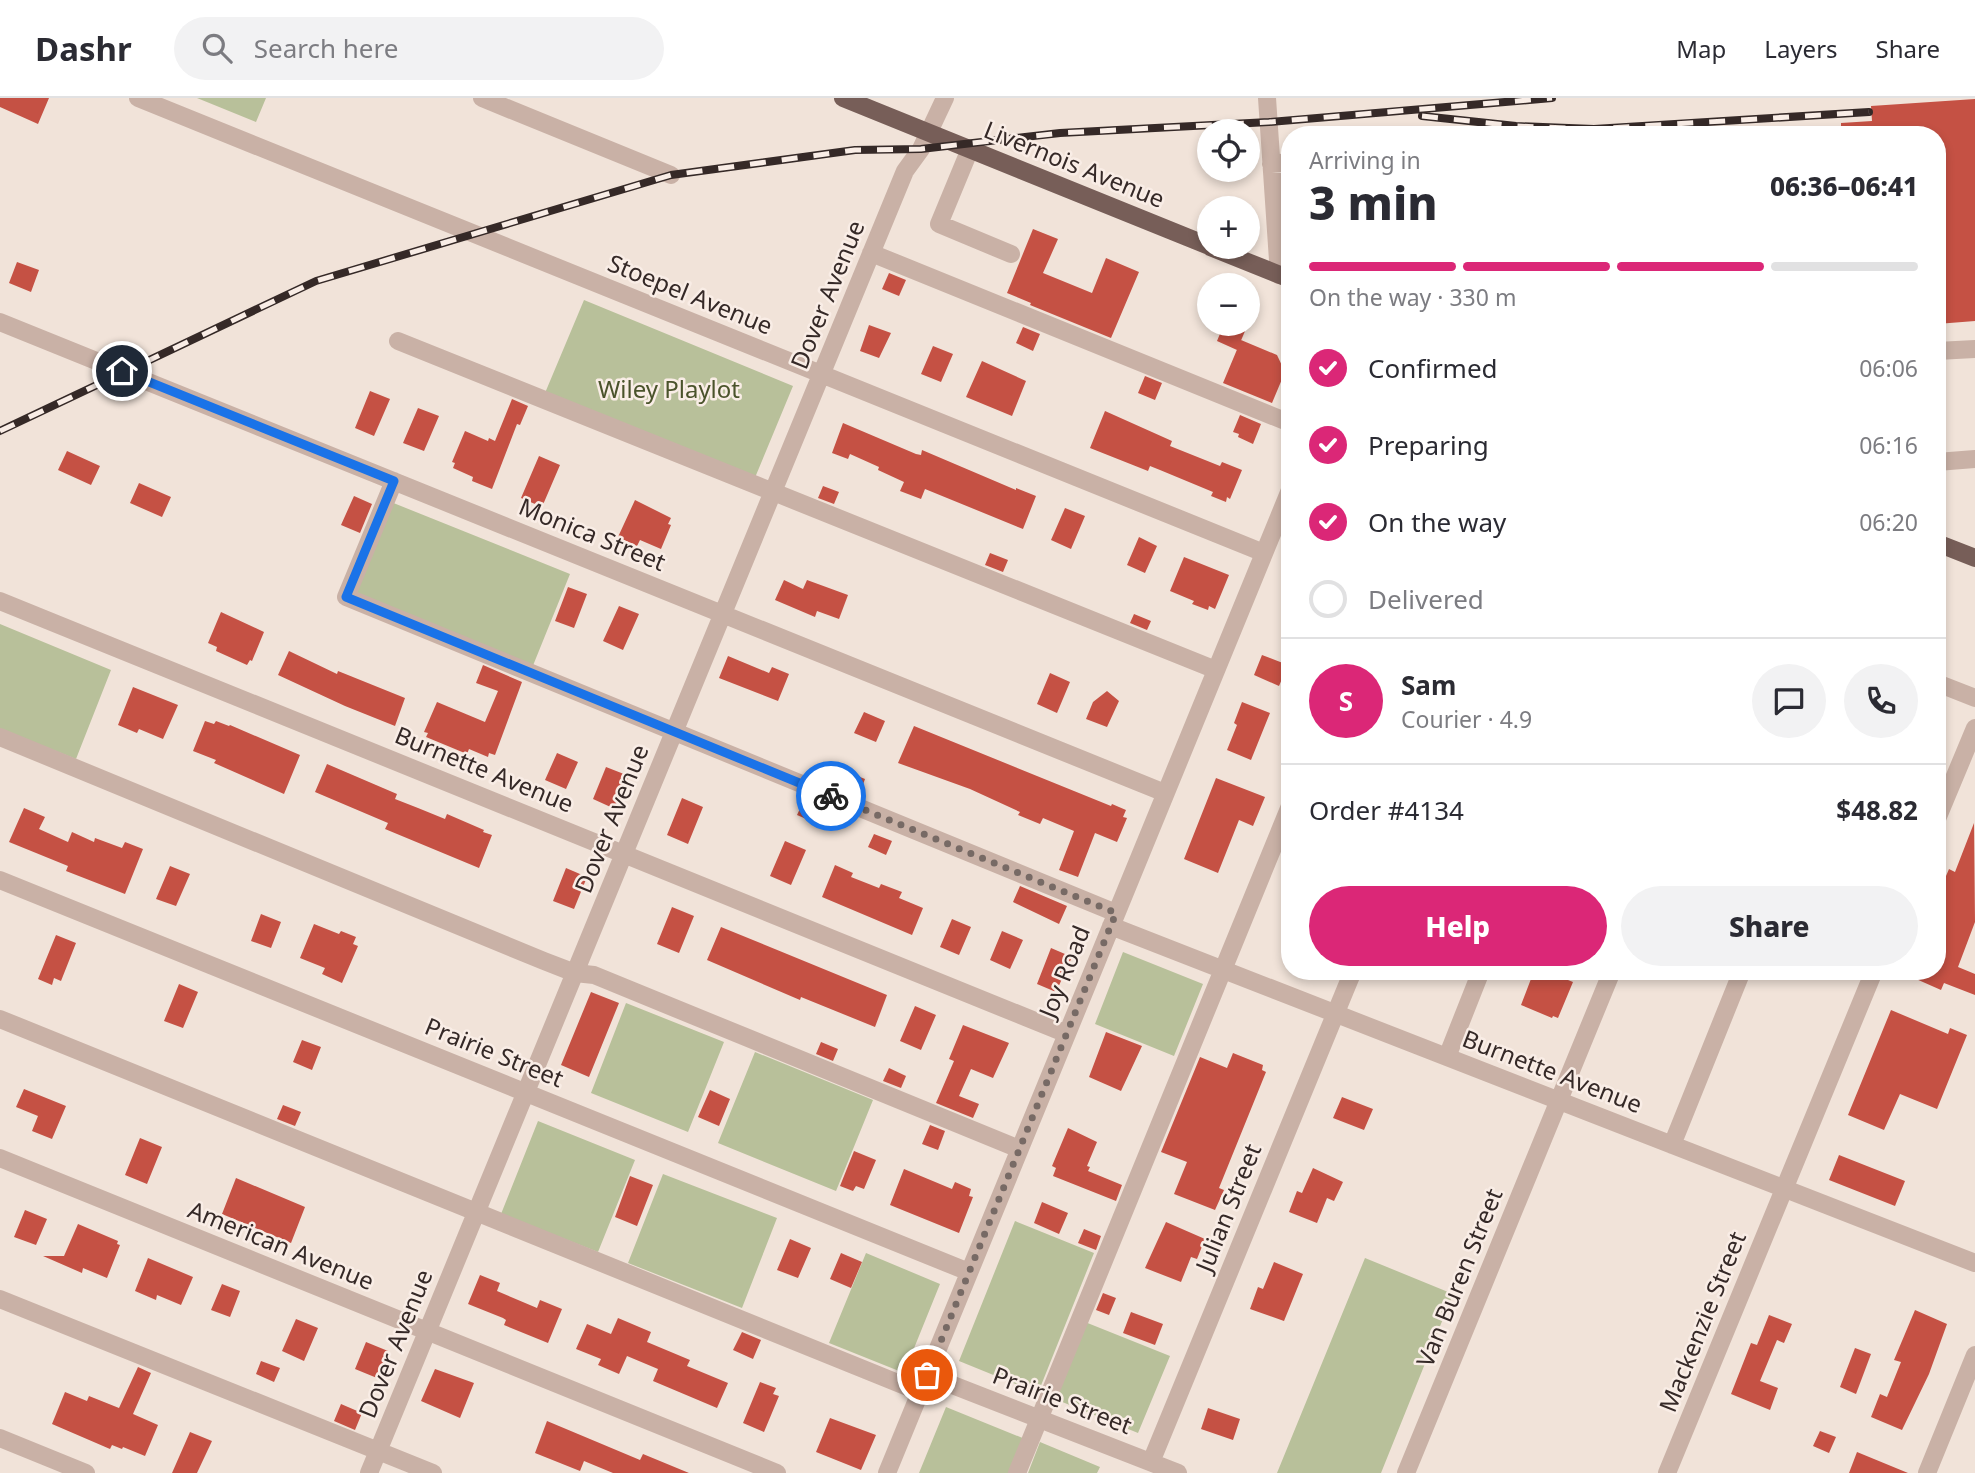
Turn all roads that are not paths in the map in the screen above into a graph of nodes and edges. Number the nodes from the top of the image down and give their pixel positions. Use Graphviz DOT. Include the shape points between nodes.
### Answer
graph roads {
  1 [pos="138,98"];
  2 [pos="482,98"];
  3 [pos="843,98"];
  4 [pos="945,98"];
  5 [pos="1267,98"];
  6 [pos="925,141"];
  7 [pos="970,149"];
  8 [pos="1281,163"];
  9 [pos="1271,164"];
  10 [pos="671,175"];
  11 [pos="1197,242"];
  12 [pos="1281,251"];
  13 [pos="872,253"];
  14 [pos="1011,254"];
  15 [pos="1240,259"];
  16 [pos="1281,276"];
  17 [pos="0,322"];
  18 [pos="398,341"];
  19 [pos="1975,349"];
  20 [pos="1946,351"];
  21 [pos="821,374"];
  22 [pos="1281,419"];
  23 [pos="1975,459"];
  24 [pos="1946,461"];
  25 [pos="394,481"];
  26 [pos="773,491"];
  27 [pos="1281,512"];
  28 [pos="1946,547"];
  29 [pos="1264,553"];
  30 [pos="1975,558"];
  31 [pos="0,601"];
  32 [pos="723,614"];
  33 [pos="1216,670"];
  34 [pos="1946,687"];
  35 [pos="1975,698"];
  36 [pos="1975,728"];
  37 [pos="674,732"];
  38 [pos="0,737"];
  39 [pos="1165,793"];
  40 [pos="1946,797"];
  41 [pos="1281,828"];
  42 [pos="624,853"];
  43 [pos="0,880"];
  44 [pos="1113,920"];
  45 [pos="1223,970"];
  46 [pos="575,972"];
  47 [pos="1349,980"];
  48 [pos="1477,980"];
  49 [pos="1608,980"];
  50 [pos="1738,980"];
  51 [pos="1870,980"];
  52 [pos="1335,1014"];
  53 [pos="0,1019"];
  54 [pos="1067,1034"];
  55 [pos="1447,1057"];
  56 [pos="526,1092"];
  57 [pos="1559,1101"];
  58 [pos="1672,1145"];
  59 [pos="1019,1149"];
  60 [pos="0,1158"];
  61 [pos="1784,1189"];
  62 [pos="477,1211"];
  63 [pos="1975,1263"];
  64 [pos="969,1272"];
  65 [pos="0,1299"];
  66 [pos="428,1331"];
  67 [pos="1975,1355"];
  68 [pos="927,1375"];
  69 [pos="920,1392"];
  70 [pos="1040,1419"];
  71 [pos="0,1438"];
  72 [pos="378,1451"];
  73 [pos="1151,1462"];
  74 [pos="86,1473"];
  75 [pos="369,1473"];
  76 [pos="433,1473"];
  77 [pos="777,1473"];
  78 [pos="887,1473"];
  79 [pos="1017,1473"];
  80 [pos="1178,1473"];
  81 [pos="1406,1473"];
  82 [pos="1667,1473"];
  83 [pos="1927,1473"];
  1 -- 21 [label="street, Stoepel Avenue"];
  2 -- 10 [label="street"];
  3 -- 6 [label="main road, Livernois Avenue"];
  4 -- 6 [label="street, Dover Avenue"];
  5 -- 9 [label="street"];
  6 -- 7 [label="main road, Livernois Avenue"];
  6 -- 13 [label="street, Dover Avenue" via="905,171"];
  7 -- 11 [label="main road, Livernois Avenue"];
  7 -- 14 [label="street" via="939,224"];
  8 -- 9 [label="street"];
  9 -- 12 [label="street"];
  13 -- 21 [label="street, Dover Avenue"];
  13 -- 22 [label="street"];
  15 -- 16 [label="main road, Livernois Avenue"];
  17 -- 25 [label="street, Monica Street"];
  18 -- 26 [label="street"];
  19 -- 20 [label="street"];
  21 -- 26 [label="street, Dover Avenue"];
  21 -- 29 [label="street, Stoepel Avenue"];
  23 -- 24 [label="street"];
  25 -- 32 [label="street, Monica Street"];
  25 -- 37 [label="street, Burnette Avenue" via="346,597"];
  26 -- 32 [label="street, Dover Avenue"];
  26 -- 33 [label="street"];
  27 -- 29 [label="street, Joy Road"];
  28 -- 30 [label="main road"];
  29 -- 33 [label="street, Joy Road"];
  31 -- 42 [label="street, Burnette Avenue"];
  32 -- 37 [label="street, Dover Avenue"];
  32 -- 39 [label="street, Monica Street"];
  33 -- 39 [label="street, Joy Road"];
  34 -- 35 [label="street"];
  36 -- 40 [label="street"];
  37 -- 42 [label="street, Dover Avenue"];
  37 -- 44 [label="street, Burnette Avenue"];
  38 -- 46 [label="street"];
  39 -- 44 [label="street, Joy Road"];
  41 -- 45 [label="street"];
  42 -- 46 [label="street, Dover Avenue"];
  42 -- 54 [label="street, Burnette Avenue"];
  43 -- 56 [label="street, Prairie Street"];
  44 -- 45 [label="street, Burnette Avenue"];
  44 -- 54 [label="street, Joy Road"];
  45 -- 52 [label="street, Burnette Avenue"];
  45 -- 70 [label="street"];
  46 -- 56 [label="street, Dover Avenue"];
  46 -- 59 [label="street" via="594,975"];
  47 -- 52 [label="street, Julian Street"];
  48 -- 55 [label="street"];
  49 -- 57 [label="street, Van Buren Street"];
  50 -- 58 [label="street"];
  51 -- 61 [label="street, Mackenzie Street"];
  52 -- 55 [label="street, Burnette Avenue"];
  52 -- 73 [label="street, Julian Street"];
  53 -- 62 [label="street"];
  54 -- 59 [label="street, Joy Road"];
  55 -- 57 [label="street, Burnette Avenue"];
  56 -- 62 [label="street, Dover Avenue"];
  56 -- 64 [label="street, Prairie Street"];
  57 -- 58 [label="street, Burnette Avenue"];
  57 -- 81 [label="street, Van Buren Street"];
  58 -- 61 [label="street, Burnette Avenue"];
  59 -- 64 [label="street, Joy Road"];
  60 -- 66 [label="street, American Avenue"];
  61 -- 63 [label="street, Burnette Avenue"];
  61 -- 82 [label="street, Mackenzie Street"];
  62 -- 66 [label="street, Dover Avenue"];
  62 -- 69 [label="street"];
  64 -- 68 [label="street, Joy Road"];
  65 -- 72 [label="street"];
  66 -- 72 [label="street, Dover Avenue"];
  66 -- 77 [label="street, American Avenue"];
  67 -- 83 [label="street"];
  68 -- 69 [label="street, Joy Road"];
  68 -- 70 [label="street, Prairie Street"];
  69 -- 78 [label="street, Joy Road"];
  70 -- 73 [label="street, Prairie Street"];
  70 -- 79 [label="street"];
  71 -- 74 [label="street"];
  72 -- 75 [label="street, Dover Avenue"];
  72 -- 76 [label="street"];
  73 -- 80 [label="street, Prairie Street"];
}
